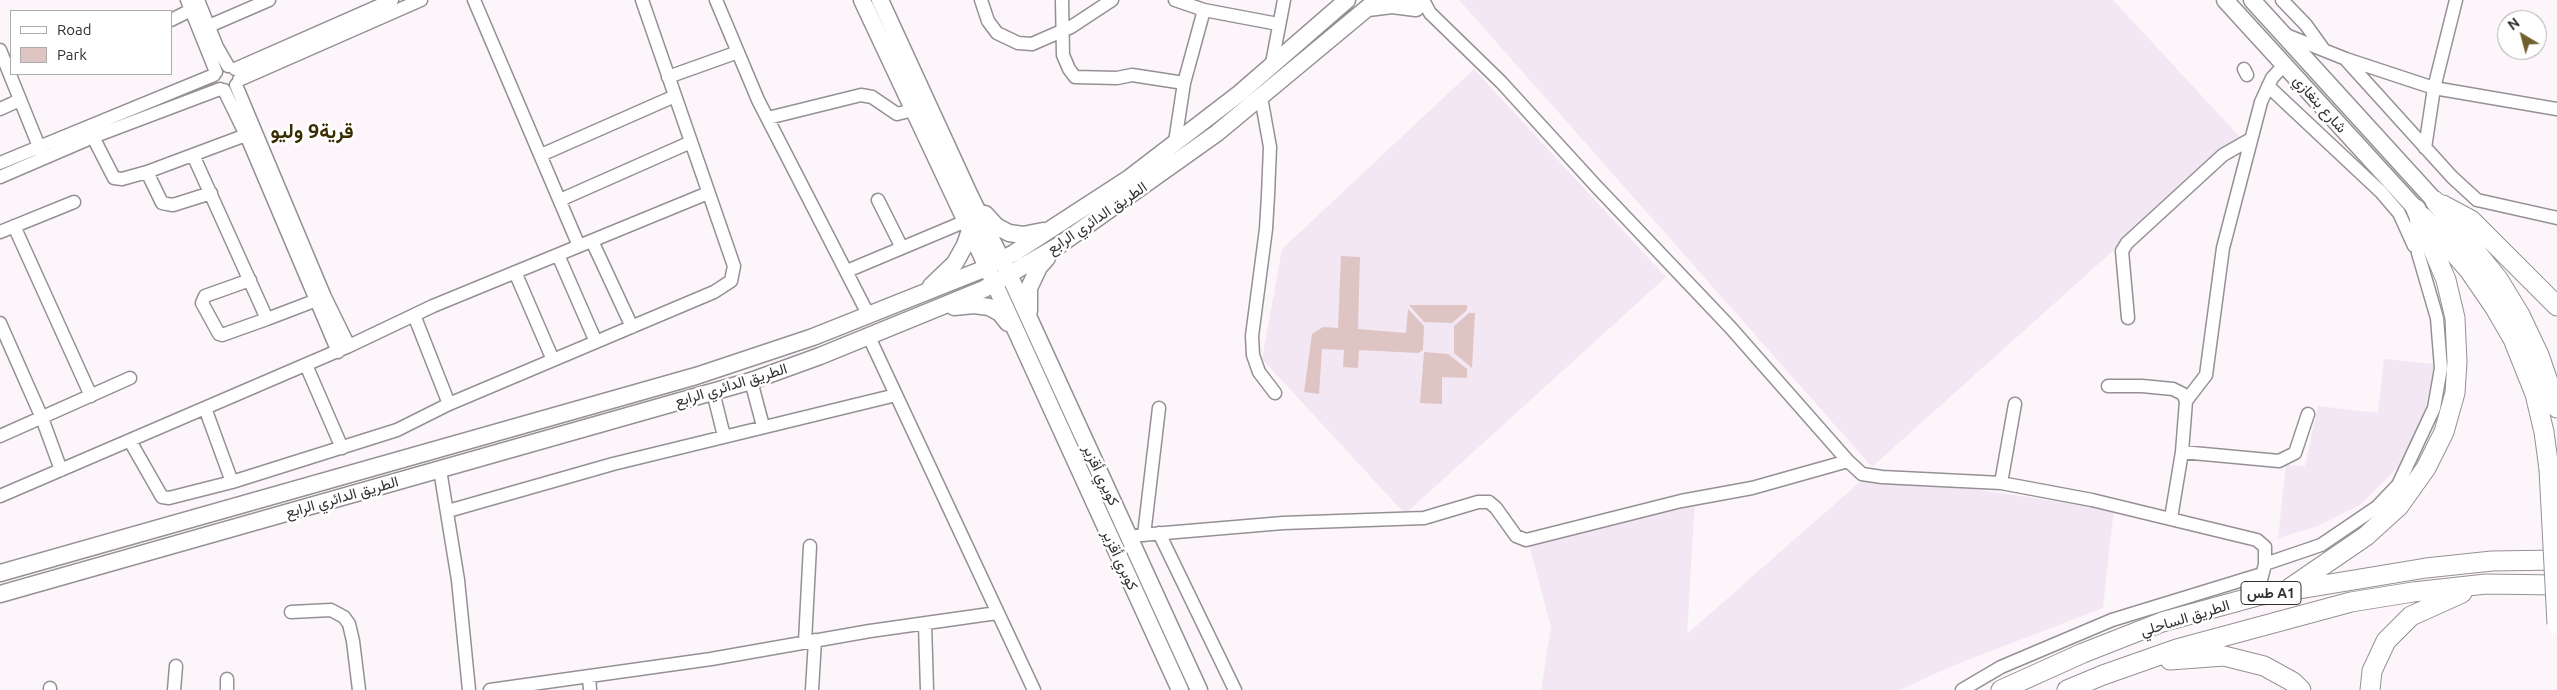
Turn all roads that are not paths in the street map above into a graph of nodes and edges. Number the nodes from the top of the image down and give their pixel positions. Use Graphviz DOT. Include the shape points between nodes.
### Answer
graph roads {
  1 [pos="269,0"];
  2 [pos="392,0"];
  3 [pos="422,0"];
  4 [pos="474,0"];
  5 [pos="642,0"];
  6 [pos="716,0"];
  7 [pos="862,0"];
  8 [pos="880,0"];
  9 [pos="981,0"];
  10 [pos="1062,0"];
  11 [pos="1112,0"];
  12 [pos="1175,0"];
  13 [pos="1284,0"];
  14 [pos="1347,0"];
  15 [pos="2225,0"];
  16 [pos="2252,0"];
  17 [pos="2282,0"];
  18 [pos="2456,0"];
  19 [pos="192,3"];
  20 [pos="1372,4"];
  21 [pos="1420,5"];
  22 [pos="1204,10"];
  23 [pos="172,19"];
  24 [pos="1278,24"];
  25 [pos="209,26"];
  26 [pos="1062,32"];
  27 [pos="2282,33"];
  28 [pos="0,50"];
  29 [pos="2324,50"];
  30 [pos="738,52"];
  31 [pos="2346,59"];
  32 [pos="1272,63"];
  33 [pos="2284,65"];
  34 [pos="215,73"];
  35 [pos="668,77"];
  36 [pos="230,80"];
  37 [pos="1184,83"];
  38 [pos="2268,86"];
  39 [pos="2434,88"];
  40 [pos="675,96"];
  41 [pos="1261,97"];
  42 [pos="20,100"];
  43 [pos="0,109"];
  44 [pos="2557,109"];
  45 [pos="913,110"];
  46 [pos="768,118"];
  47 [pos="250,134"];
  48 [pos="93,137"];
  49 [pos="2251,139"];
  50 [pos="691,142"];
  51 [pos="1175,142"];
  52 [pos="2425,148"];
  53 [pos="41,152"];
  54 [pos="193,155"];
  55 [pos="541,155"];
  56 [pos="0,163"];
  57 [pos="147,172"];
  58 [pos="0,177"];
  59 [pos="211,193"];
  60 [pos="708,193"];
  61 [pos="970,196"];
  62 [pos="560,200"];
  63 [pos="878,200"];
  64 [pos="2435,201"];
  65 [pos="74,202"];
  66 [pos="2416,209"];
  67 [pos="2557,218"];
  68 [pos="1061,224"];
  69 [pos="14,226"];
  70 [pos="968,226"];
  71 [pos="0,232"];
  72 [pos="592,241"];
  73 [pos="579,246"];
  74 [pos="1058,246"];
  75 [pos="902,248"];
  76 [pos="2418,253"];
  77 [pos="558,255"];
  78 [pos="1002,259"];
  79 [pos="987,267"];
  80 [pos="847,271"];
  81 [pos="515,272"];
  82 [pos="1010,276"];
  83 [pos="250,280"];
  84 [pos="994,284"];
  85 [pos="914,298"];
  86 [pos="320,299"];
  87 [pos="2557,306"];
  88 [pos="930,311"];
  89 [pos="868,314"];
  90 [pos="414,315"];
  91 [pos="2128,318"];
  92 [pos="267,319"];
  93 [pos="1,327"];
  94 [pos="632,327"];
  95 [pos="1036,332"];
  96 [pos="869,337"];
  97 [pos="1020,340"];
  98 [pos="596,342"];
  99 [pos="343,349"];
  100 [pos="553,360"];
  101 [pos="306,365"];
  102 [pos="130,378"];
  103 [pos="751,381"];
  104 [pos="2108,386"];
  105 [pos="712,392"];
  106 [pos="1275,393"];
  107 [pos="896,395"];
  108 [pos="91,396"];
  109 [pos="2186,401"];
  110 [pos="449,404"];
  111 [pos="2015,404"];
  112 [pos="205,408"];
  113 [pos="1160,408"];
  114 [pos="2557,408"];
  115 [pos="2308,414"];
  116 [pos="42,418"];
  117 [pos="763,426"];
  118 [pos="0,436"];
  119 [pos="724,436"];
  120 [pos="130,441"];
  121 [pos="342,448"];
  122 [pos="2182,452"];
  123 [pos="1848,461"];
  124 [pos="62,470"];
  125 [pos="440,470"];
  126 [pos="232,482"];
  127 [pos="2001,483"];
  128 [pos="0,496"];
  129 [pos="448,511"];
  130 [pos="2172,518"];
  131 [pos="1159,533"];
  132 [pos="1136,535"];
  133 [pos="810,546"];
  134 [pos="2557,560"];
  135 [pos="2264,569"];
  136 [pos="0,574"];
  137 [pos="2486,584"];
  138 [pos="2557,585"];
  139 [pos="2286,591"];
  140 [pos="0,594"];
  141 [pos="2257,596"];
  142 [pos="291,612"];
  143 [pos="997,613"];
  144 [pos="925,624"];
  145 [pos="2557,624"];
  146 [pos="810,641"];
  147 [pos="176,666"];
  148 [pos="2103,675"];
  149 [pos="589,676"];
  150 [pos="174,690"];
  151 [pos="358,690"];
  152 [pos="469,690"];
  153 [pos="490,690"];
  154 [pos="590,690"];
  155 [pos="812,690"];
  156 [pos="927,690"];
  157 [pos="1034,690"];
  158 [pos="1180,690"];
  159 [pos="1199,690"];
  160 [pos="1235,690"];
  161 [pos="1962,690"];
  162 [pos="2001,690"];
  163 [pos="2067,690"];
  164 [pos="2301,690"];
  165 [pos="2370,690"];
  1 -- 25 [label="street"];
  2 -- 36 [label="street"];
  3 -- 36 [label="street"];
  4 -- 55 [label="street"];
  5 -- 35 [label="street"];
  6 -- 30 [label="street"];
  7 -- 45 [label="main road, كوبري أقزير"];
  8 -- 61 [label="main road"];
  9 -- 26 [label="street" via="988,21 1006,39 1032,44"];
  10 -- 26 [label="street"];
  11 -- 26 [label="street"];
  12 -- 22 [label="street"];
  13 -- 24 [label="street"];
  14 -- 32 [label="main road, الطريق الدائري الرابع"];
  15 -- 33 [label="main road, شارع بنغازي"];
  16 -- 27 [label="main road, شارع بنغازي"];
  17 -- 29 [label="street"];
  18 -- 39 [label="street"];
  19 -- 23 [label="street"];
  19 -- 25 [label="street"];
  19 -- 34 [label="street"];
  20 -- 21 [label="main road"];
  20 -- 41 [label="main road, الطريق الدائري الرابع"];
  21 -- 123 [label="street" via="1501,82 1730,327"];
  22 -- 24 [label="street"];
  22 -- 37 [label="street"];
  24 -- 32 [label="street"];
  25 -- 36 [label="street"];
  26 -- 37 [label="street" via="1064,62 1078,79 1132,75"];
  27 -- 29 [label="street"];
  27 -- 64 [label="main road, شارع بنغازي"];
  28 -- 42 [label="street"];
  29 -- 31 [label="street"];
  30 -- 35 [label="street"];
  30 -- 46 [label="street"];
  31 -- 39 [label="street"];
  31 -- 52 [label="street"];
  32 -- 51 [label="main road, الطريق الدائري الرابع" via="1240,93"];
  33 -- 38 [label="street"];
  33 -- 66 [label="main road, شارع بنغازي"];
  34 -- 36 [label="street" via="219,68"];
  34 -- 36 [label="street" via="214,81"];
  34 -- 53 [label="street"];
  35 -- 40 [label="street"];
  36 -- 47 [label="street"];
  36 -- 48 [label="street"];
  37 -- 51 [label="street"];
  38 -- 49 [label="street"];
  38 -- 76 [label="street" via="2381,192 2399,213"];
  39 -- 44 [label="street"];
  39 -- 52 [label="street"];
  40 -- 50 [label="street"];
  40 -- 55 [label="street"];
  41 -- 74 [label="main road, الطريق الدائري الرابع" via="1217,133"];
  41 -- 106 [label="street" via="1270,147 1266,229 1252,336 1253,355 1259,372"];
  42 -- 43 [label="street"];
  42 -- 53 [label="street"];
  45 -- 46 [label="street" via="897,114 872,97 861,95"];
  45 -- 70 [label="main road, كوبري أقزير"];
  46 -- 80 [label="street"];
  47 -- 54 [label="street"];
  47 -- 86 [label="street"];
  48 -- 53 [label="street"];
  48 -- 57 [label="street" via="114,178"];
  49 -- 91 [label="street" via="2223,155 2127,242 2122,251"];
  49 -- 109 [label="street" via="2223,248 2206,376"];
  50 -- 60 [label="street"];
  50 -- 62 [label="street"];
  51 -- 68 [label="main road, الطريق الدائري الرابع" via="1128,179"];
  52 -- 67 [label="street" via="2477,200"];
  53 -- 56 [label="street"];
  53 -- 58 [label="street"];
  54 -- 57 [label="street"];
  54 -- 59 [label="street"];
  55 -- 62 [label="street"];
  57 -- 59 [label="street" via="162,203 172,205"];
  59 -- 83 [label="street"];
  60 -- 72 [label="street"];
  60 -- 94 [label="street" via="734,266 730,281 714,292"];
  61 -- 68 [label="main road" via="996,226 1009,233 1041,232"];
  61 -- 78 [label="main road, كويري أقزير"];
  62 -- 73 [label="street"];
  63 -- 75 [label="street"];
  64 -- 87 [label="highway" via="2471,220"];
  64 -- 114 [label="highway" via="2498,279 2520,315 2539,355"];
  65 -- 69 [label="street"];
  66 -- 76 [label="street"];
  66 -- 139 [label="highway" via="2446,280 2455,318 2455,393 2444,432 2426,468 2399,506 2366,536"];
  66 -- 145 [label="highway, bridge" via="2470,270 2496,308 2526,367 2544,432"];
  68 -- 78 [label="main road, الطريق الدائري الرابع"];
  69 -- 71 [label="street"];
  69 -- 108 [label="street"];
  70 -- 75 [label="street"];
  70 -- 79 [label="main road, كوبري أقزير"];
  70 -- 85 [label="main road" via="965,246 955,263 937,282"];
  72 -- 73 [label="street"];
  72 -- 94 [label="street"];
  73 -- 77 [label="street"];
  74 -- 82 [label="main road, الطريق الدائري الرابع"];
  74 -- 95 [label="main road" via="1039,267 1028,288 1027,299"];
  75 -- 80 [label="street"];
  76 -- 135 [label="street" via="2437,318 2441,368 2434,408 2398,485 2377,507 2338,535"];
  77 -- 81 [label="street"];
  77 -- 98 [label="street"];
  78 -- 79 [label="main road, الطريق الدائري الرابع"];
  78 -- 82 [label="main road, كويري أقزير"];
  79 -- 84 [label="main road, كوبري أقزير"];
  79 -- 85 [label="main road, الطريق الدائري الرابع"];
  80 -- 89 [label="street"];
  81 -- 90 [label="street"];
  81 -- 100 [label="street"];
  82 -- 84 [label="main road, الطريق الدائري الرابع"];
  82 -- 95 [label="main road, كويري أقزير"];
  83 -- 92 [label="street"];
  83 -- 92 [label="street" via="205,296 202,303 222,335"];
  84 -- 88 [label="main road, الطريق الدائري الرابع"];
  84 -- 97 [label="main road, كوبري أقزير"];
  85 -- 89 [label="main road, الطريق الدائري الرابع"];
  86 -- 92 [label="street"];
  86 -- 99 [label="street"];
  88 -- 96 [label="main road, الطريق الدائري الرابع"];
  88 -- 97 [label="main road" via="974,305 990,307 1000,313"];
  89 -- 136 [label="main road, الطريق الدائري الرابع" via="812,337 696,376"];
  90 -- 99 [label="street"];
  90 -- 110 [label="street"];
  93 -- 116 [label="street"];
  94 -- 98 [label="street"];
  95 -- 132 [label="main road, كويري أقزير"];
  96 -- 103 [label="main road, الطريق الدائري الرابع"];
  96 -- 107 [label="street"];
  97 -- 158 [label="main road, كوبري أقزير"];
  98 -- 100 [label="street"];
  99 -- 101 [label="street"];
  100 -- 110 [label="street"];
  101 -- 112 [label="street"];
  101 -- 121 [label="street"];
  102 -- 108 [label="street"];
  103 -- 105 [label="main road, الطريق الدائري الرابع"];
  103 -- 117 [label="street"];
  104 -- 109 [label="street" via="2173,389 2183,394"];
  105 -- 119 [label="street"];
  105 -- 125 [label="main road, الطريق الدائري الرابع"];
  107 -- 117 [label="street"];
  107 -- 143 [label="street"];
  108 -- 116 [label="street"];
  109 -- 122 [label="street"];
  110 -- 121 [label="street" via="397,430"];
  111 -- 127 [label="street"];
  112 -- 120 [label="street"];
  112 -- 126 [label="street"];
  113 -- 132 [label="street"];
  115 -- 122 [label="street" via="2295,454 2279,461"];
  116 -- 118 [label="street"];
  116 -- 124 [label="street"];
  117 -- 119 [label="street"];
  119 -- 129 [label="street"];
  120 -- 124 [label="street"];
  120 -- 126 [label="street" via="162,497"];
  121 -- 126 [label="street"];
  122 -- 130 [label="street"];
  123 -- 127 [label="street" via="1862,474 1882,477"];
  123 -- 131 [label="street" via="1752,488 1682,501 1526,540 1516,536 1488,502 1424,518 1283,523"];
  124 -- 128 [label="street"];
  125 -- 129 [label="street"];
  125 -- 140 [label="main road, الطريق الدائري الرابع"];
  127 -- 130 [label="street"];
  129 -- 152 [label="street"];
  130 -- 135 [label="street" via="2257,540 2265,547"];
  131 -- 132 [label="street"];
  131 -- 160 [label="street"];
  132 -- 159 [label="main road, كويري أقزير"];
  133 -- 146 [label="street"];
  134 -- 139 [label="highway, الطريق الساحلي / طس A1" via="2492,561 2435,567"];
  135 -- 141 [label="street"];
  135 -- 161 [label="street" via="2112,620 2000,667"];
  137 -- 138 [label="highway, الطريق الساحلي"];
  137 -- 148 [label="highway, الطريق الساحلي" via="2351,602 2178,649"];
  137 -- 165 [label="highway" via="2411,616 2386,641 2372,671"];
  139 -- 141 [label="highway, الطريق الساحلي / طس A1"];
  141 -- 162 [label="highway, الطريق الساحلي / طس A1" via="2162,622"];
  142 -- 151 [label="street" via="331,610 344,617 354,641"];
  143 -- 144 [label="street"];
  143 -- 157 [label="street"];
  144 -- 146 [label="street"];
  144 -- 156 [label="street"];
  146 -- 149 [label="street"];
  146 -- 155 [label="street"];
  147 -- 150 [label="street"];
  148 -- 163 [label="highway, الطريق الساحلي"];
  148 -- 164 [label="highway" via="2174,659 2224,656 2264,666"];
  149 -- 153 [label="street"];
  149 -- 154 [label="street"];
}
